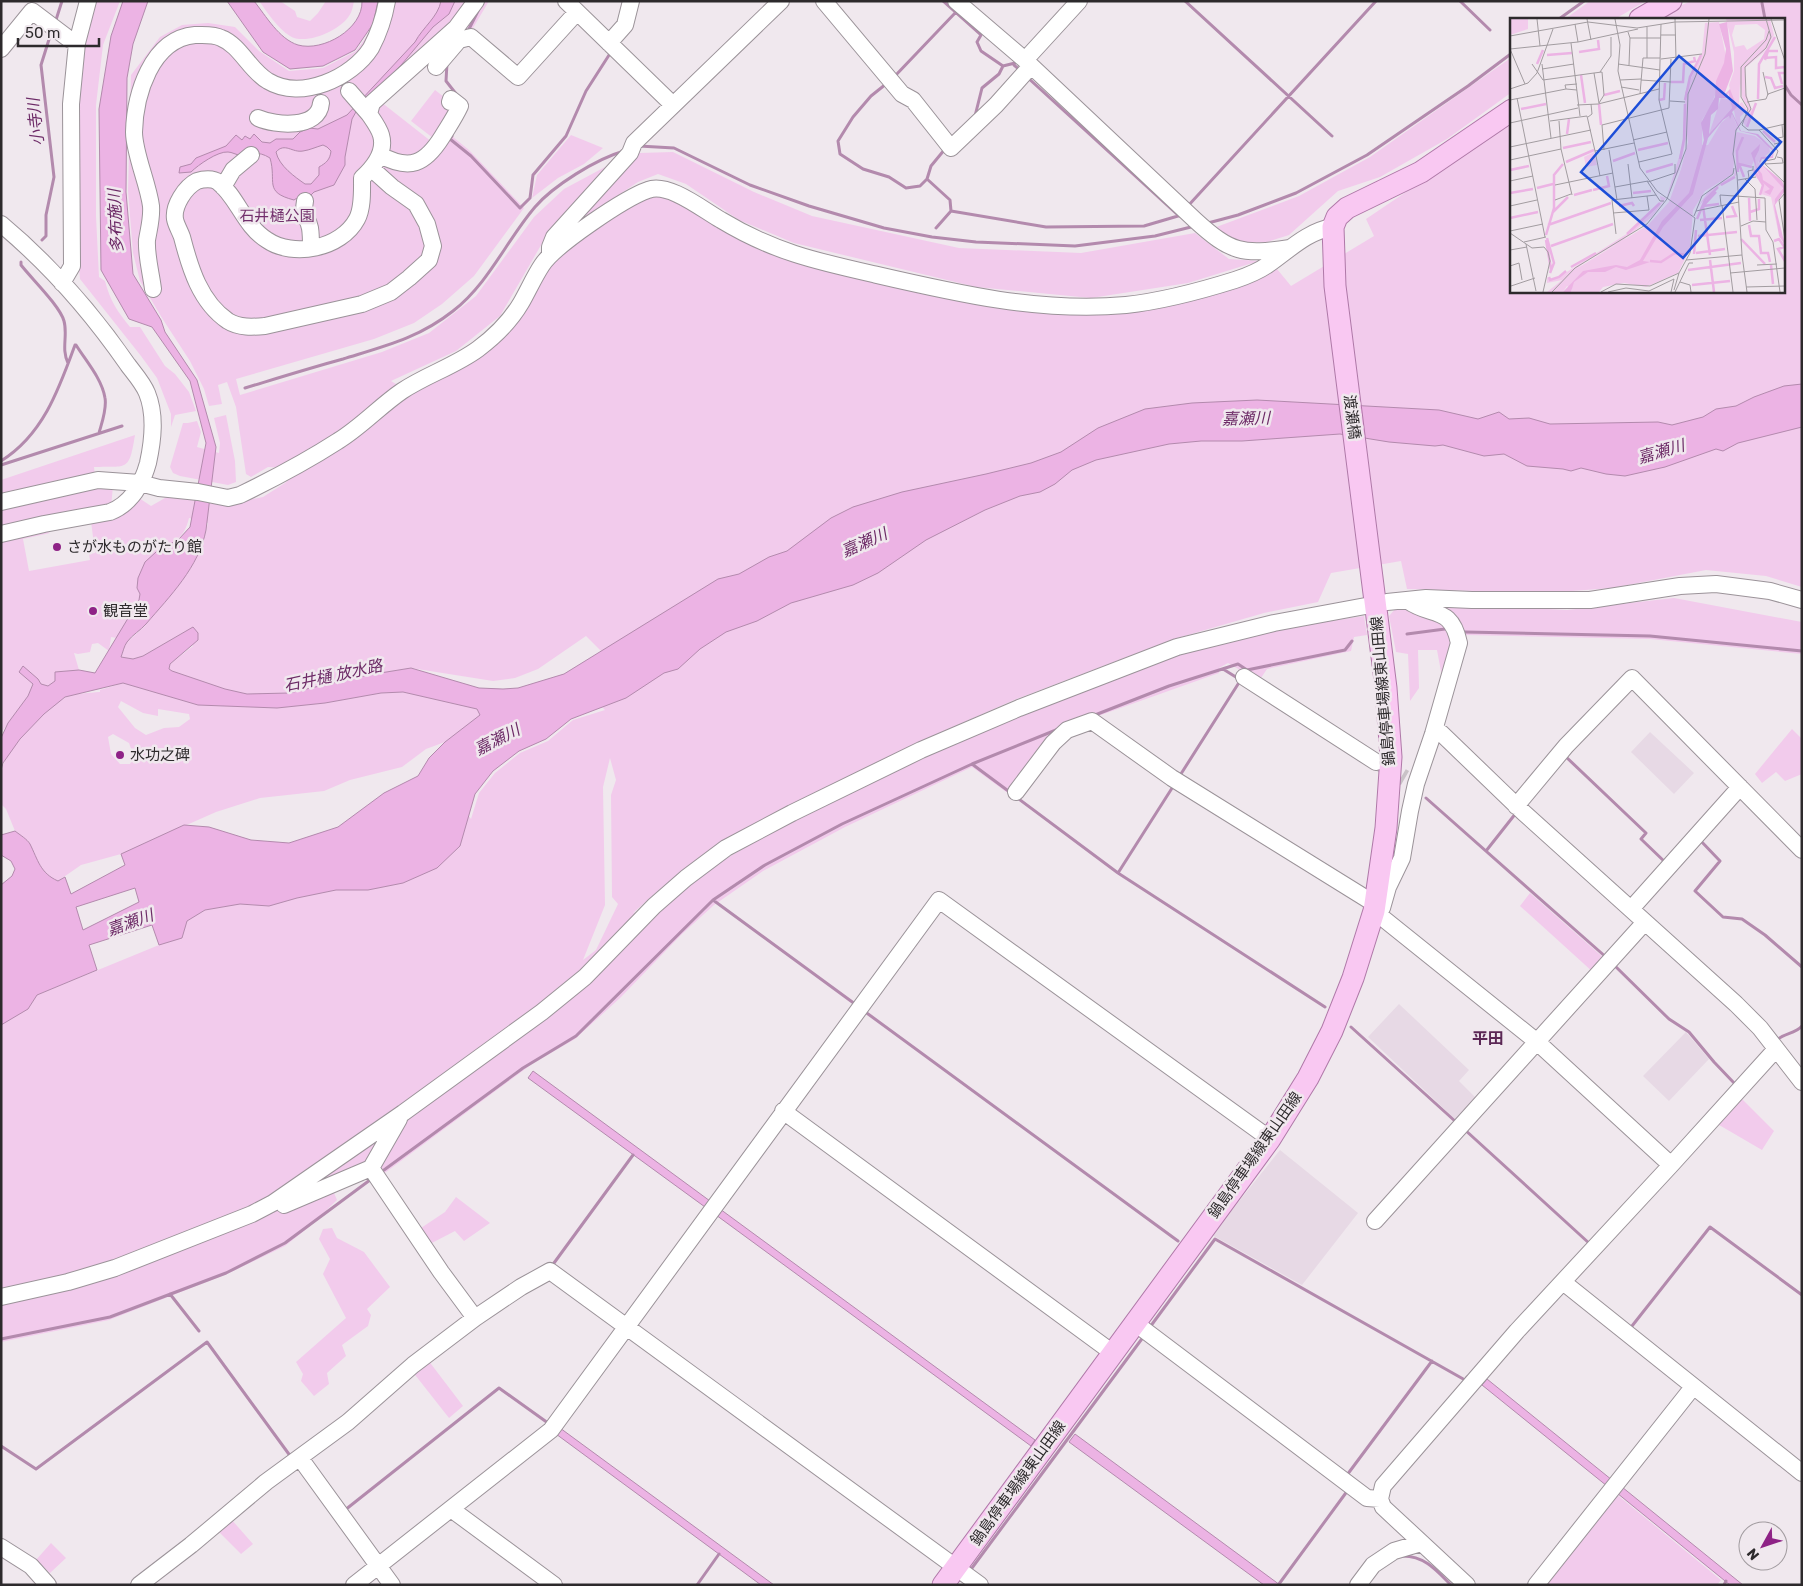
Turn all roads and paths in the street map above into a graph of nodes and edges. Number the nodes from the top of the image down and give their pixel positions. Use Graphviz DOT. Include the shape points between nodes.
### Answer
graph roads {
  1 [pos="88,1"];
  2 [pos="387,1"];
  3 [pos="476,1"];
  4 [pos="631,1"];
  5 [pos="780,1"];
  6 [pos="824,1"];
  7 [pos="956,1"];
  8 [pos="1079,1"];
  9 [pos="1671,1"];
  10 [pos="571,7"];
  11 [pos="1642,18"];
  12 [pos="77,43"];
  13 [pos="613,47"];
  14 [pos="1,49"];
  15 [pos="1024,65"];
  16 [pos="436,67"];
  17 [pos="349,91"];
  18 [pos="450,102"];
  19 [pos="321,103"];
  20 [pos="672,104"];
  21 [pos="1510,111"];
  22 [pos="369,114"];
  23 [pos="258,118"];
  24 [pos="252,155"];
  25 [pos="376,162"];
  26 [pos="223,187"];
  27 [pos="305,201"];
  28 [pos="163,213"];
  29 [pos="1,224"];
  30 [pos="1334,232"];
  31 [pos="311,248"];
  32 [pos="1290,248"];
  33 [pos="550,254"];
  34 [pos="62,283"];
  35 [pos="153,289"];
  36 [pos="140,483"];
  37 [pos="1,502"];
  38 [pos="1,534"];
  39 [pos="1375,600"];
  40 [pos="1406,600"];
  41 [pos="1802,600"];
  42 [pos="1244,677"];
  43 [pos="1433,734"];
  44 [pos="1376,762"];
  45 [pos="1740,787"];
  46 [pos="1016,792"];
  47 [pos="1516,806"];
  48 [pos="1802,850"];
  49 [pos="1631,909"];
  50 [pos="1376,910"];
  51 [pos="1645,922"];
  52 [pos="1536,1041"];
  53 [pos="1773,1045"];
  54 [pos="1802,1082"];
  55 [pos="783,1111"];
  56 [pos="403,1113"];
  57 [pos="1270,1139"];
  58 [pos="1671,1165"];
  59 [pos="371,1168"];
  60 [pos="273,1203"];
  61 [pos="1375,1221"];
  62 [pos="1563,1282"];
  63 [pos="1,1297"];
  64 [pos="475,1318"];
  65 [pos="627,1326"];
  66 [pos="1142,1329"];
  67 [pos="1113,1353"];
  68 [pos="1693,1387"];
  69 [pos="300,1458"];
  70 [pos="1802,1474"];
  71 [pos="1380,1499"];
  72 [pos="451,1509"];
  73 [pos="1421,1543"];
  74 [pos="1,1547"];
  75 [pos="378,1566"];
  76 [pos="968,1576"];
  77 [pos="48,1585"];
  78 [pos="139,1585"];
  79 [pos="354,1585"];
  80 [pos="392,1585"];
  81 [pos="554,1585"];
  82 [pos="943,1585"];
  83 [pos="1358,1585"];
  84 [pos="1467,1585"];
  85 [pos="1536,1585"];
  1 -- 12 [label="street"];
  2 -- 28 [label="street" via="382,24 370,49 334,79 315,87 299,90 269,82 232,44 221,38 183,36 172,42 147,72 139,92 134,134 146,179"];
  3 -- 22 [label="street" via="456,28 372,103"];
  4 -- 13 [label="street" via="625,25"];
  5 -- 20 [label="street"];
  6 -- 15 [label="street" via="949,145 996,105"];
  7 -- 15 [label="street"];
  8 -- 15 [label="street"];
  9 -- 11 [label="main road"];
  10 -- 13 [label="street"];
  10 -- 16 [label="street" via="518,77 471,37 458,40"];
  12 -- 14 [label="street" via="32,11"];
  12 -- 34 [label="street" via="71,104 72,266"];
  13 -- 20 [label="street"];
  15 -- 32 [label="street" via="1230,247 1263,252"];
  17 -- 22 [label="street"];
  18 -- 25 [label="street" via="451,99 460,106 427,157 413,163"];
  19 -- 23 [label="street" via="317,114 301,122 279,125"];
  20 -- 33 [label="street" via="554,237"];
  21 -- 30 [label="main road" via="1421,172 1347,208 1337,217"];
  22 -- 25 [label="street" via="381,134 382,143"];
  24 -- 26 [label="street" via="233,170"];
  25 -- 28 [label="street" via="392,187 416,204 427,224 433,246 428,260 391,292 327,313 249,328 229,322 212,307 199,287"];
  25 -- 31 [label="street" via="362,178 357,219 343,235 328,244"];
  26 -- 28 [label="street" via="217,181 206,179 196,182 183,193 176,208"];
  26 -- 31 [label="street" via="254,230 267,240 295,250"];
  27 -- 31 [label="street" via="303,211 310,228"];
  28 -- 35 [label="street" via="151,222 147,241"];
  29 -- 34 [label="street"];
  30 -- 32 [label="street" via="1317,232"];
  30 -- 39 [label="main road, 渡瀬橋" via="1336,286"];
  32 -- 33 [label="street" via="1244,277 1172,298 1096,307 1016,302 944,290 805,258 745,235 679,195 656,188 646,190 613,209"];
  33 -- 36 [label="street" via="504,326 479,348 403,390 340,440 279,475 240,496 228,498"];
  34 -- 36 [label="street" via="117,349 146,392 154,418 151,450"];
  36 -- 37 [label="street" via="98,480"];
  36 -- 38 [label="street" via="129,501 110,512"];
  39 -- 40 [label="street"];
  39 -- 50 [label="main road, 鍋島停車場線東山田線" via="1391,757"];
  39 -- 56 [label="street" via="1177,647 1001,715 920,750 792,813 726,848 686,878 585,977"];
  40 -- 41 [label="street" via="1590,600 1680,586 1716,584 1770,591"];
  40 -- 43 [label="street" via="1452,622 1459,643"];
  42 -- 44 [label="street"];
  43 -- 47 [label="street" via="1441,733"];
  43 -- 50 [label="street" via="1411,781 1402,858"];
  45 -- 47 [label="street" via="1632,678 1566,746"];
  45 -- 48 [label="street"];
  45 -- 49 [label="street"];
  46 -- 50 [label="street" via="1066,730 1092,720 1172,778"];
  47 -- 49 [label="street"];
  49 -- 51 [label="street"];
  50 -- 52 [label="street"];
  50 -- 57 [label="main road, 鍋島停車場線東山田線" via="1332,1031 1308,1078"];
  51 -- 52 [label="street"];
  51 -- 53 [label="street" via="1736,1004"];
  52 -- 58 [label="street"];
  52 -- 61 [label="street"];
  53 -- 54 [label="street"];
  53 -- 58 [label="street"];
  55 -- 57 [label="street" via="939,900"];
  55 -- 65 [label="street"];
  55 -- 67 [label="street"];
  56 -- 59 [label="street"];
  56 -- 60 [label="street"];
  57 -- 66 [label="main road, 鍋島停車場線東山田線"];
  58 -- 62 [label="street"];
  59 -- 60 [label="street" via="286,1205"];
  59 -- 64 [label="street" via="440,1272"];
  60 -- 63 [label="street" via="115,1268"];
  62 -- 68 [label="street"];
  62 -- 71 [label="street" via="1383,1486"];
  64 -- 65 [label="street" via="550,1271"];
  64 -- 69 [label="street"];
  65 -- 72 [label="street" via="551,1430"];
  65 -- 76 [label="street"];
  66 -- 67 [label="main road, 鍋島停車場線東山田線"];
  66 -- 71 [label="street" via="1367,1498"];
  67 -- 76 [label="main road, 鍋島停車場線東山田線"];
  68 -- 70 [label="street"];
  68 -- 85 [label="street"];
  69 -- 75 [label="street"];
  69 -- 78 [label="street"];
  71 -- 73 [label="street" via="1383,1507"];
  72 -- 75 [label="street"];
  72 -- 81 [label="street"];
  73 -- 83 [label="street" via="1394,1551 1372,1565"];
  73 -- 84 [label="street"];
  74 -- 77 [label="street" via="31,1566"];
  75 -- 79 [label="street"];
  75 -- 80 [label="street"];
  76 -- 82 [label="main road, 鍋島停車場線東山田線"];
}
